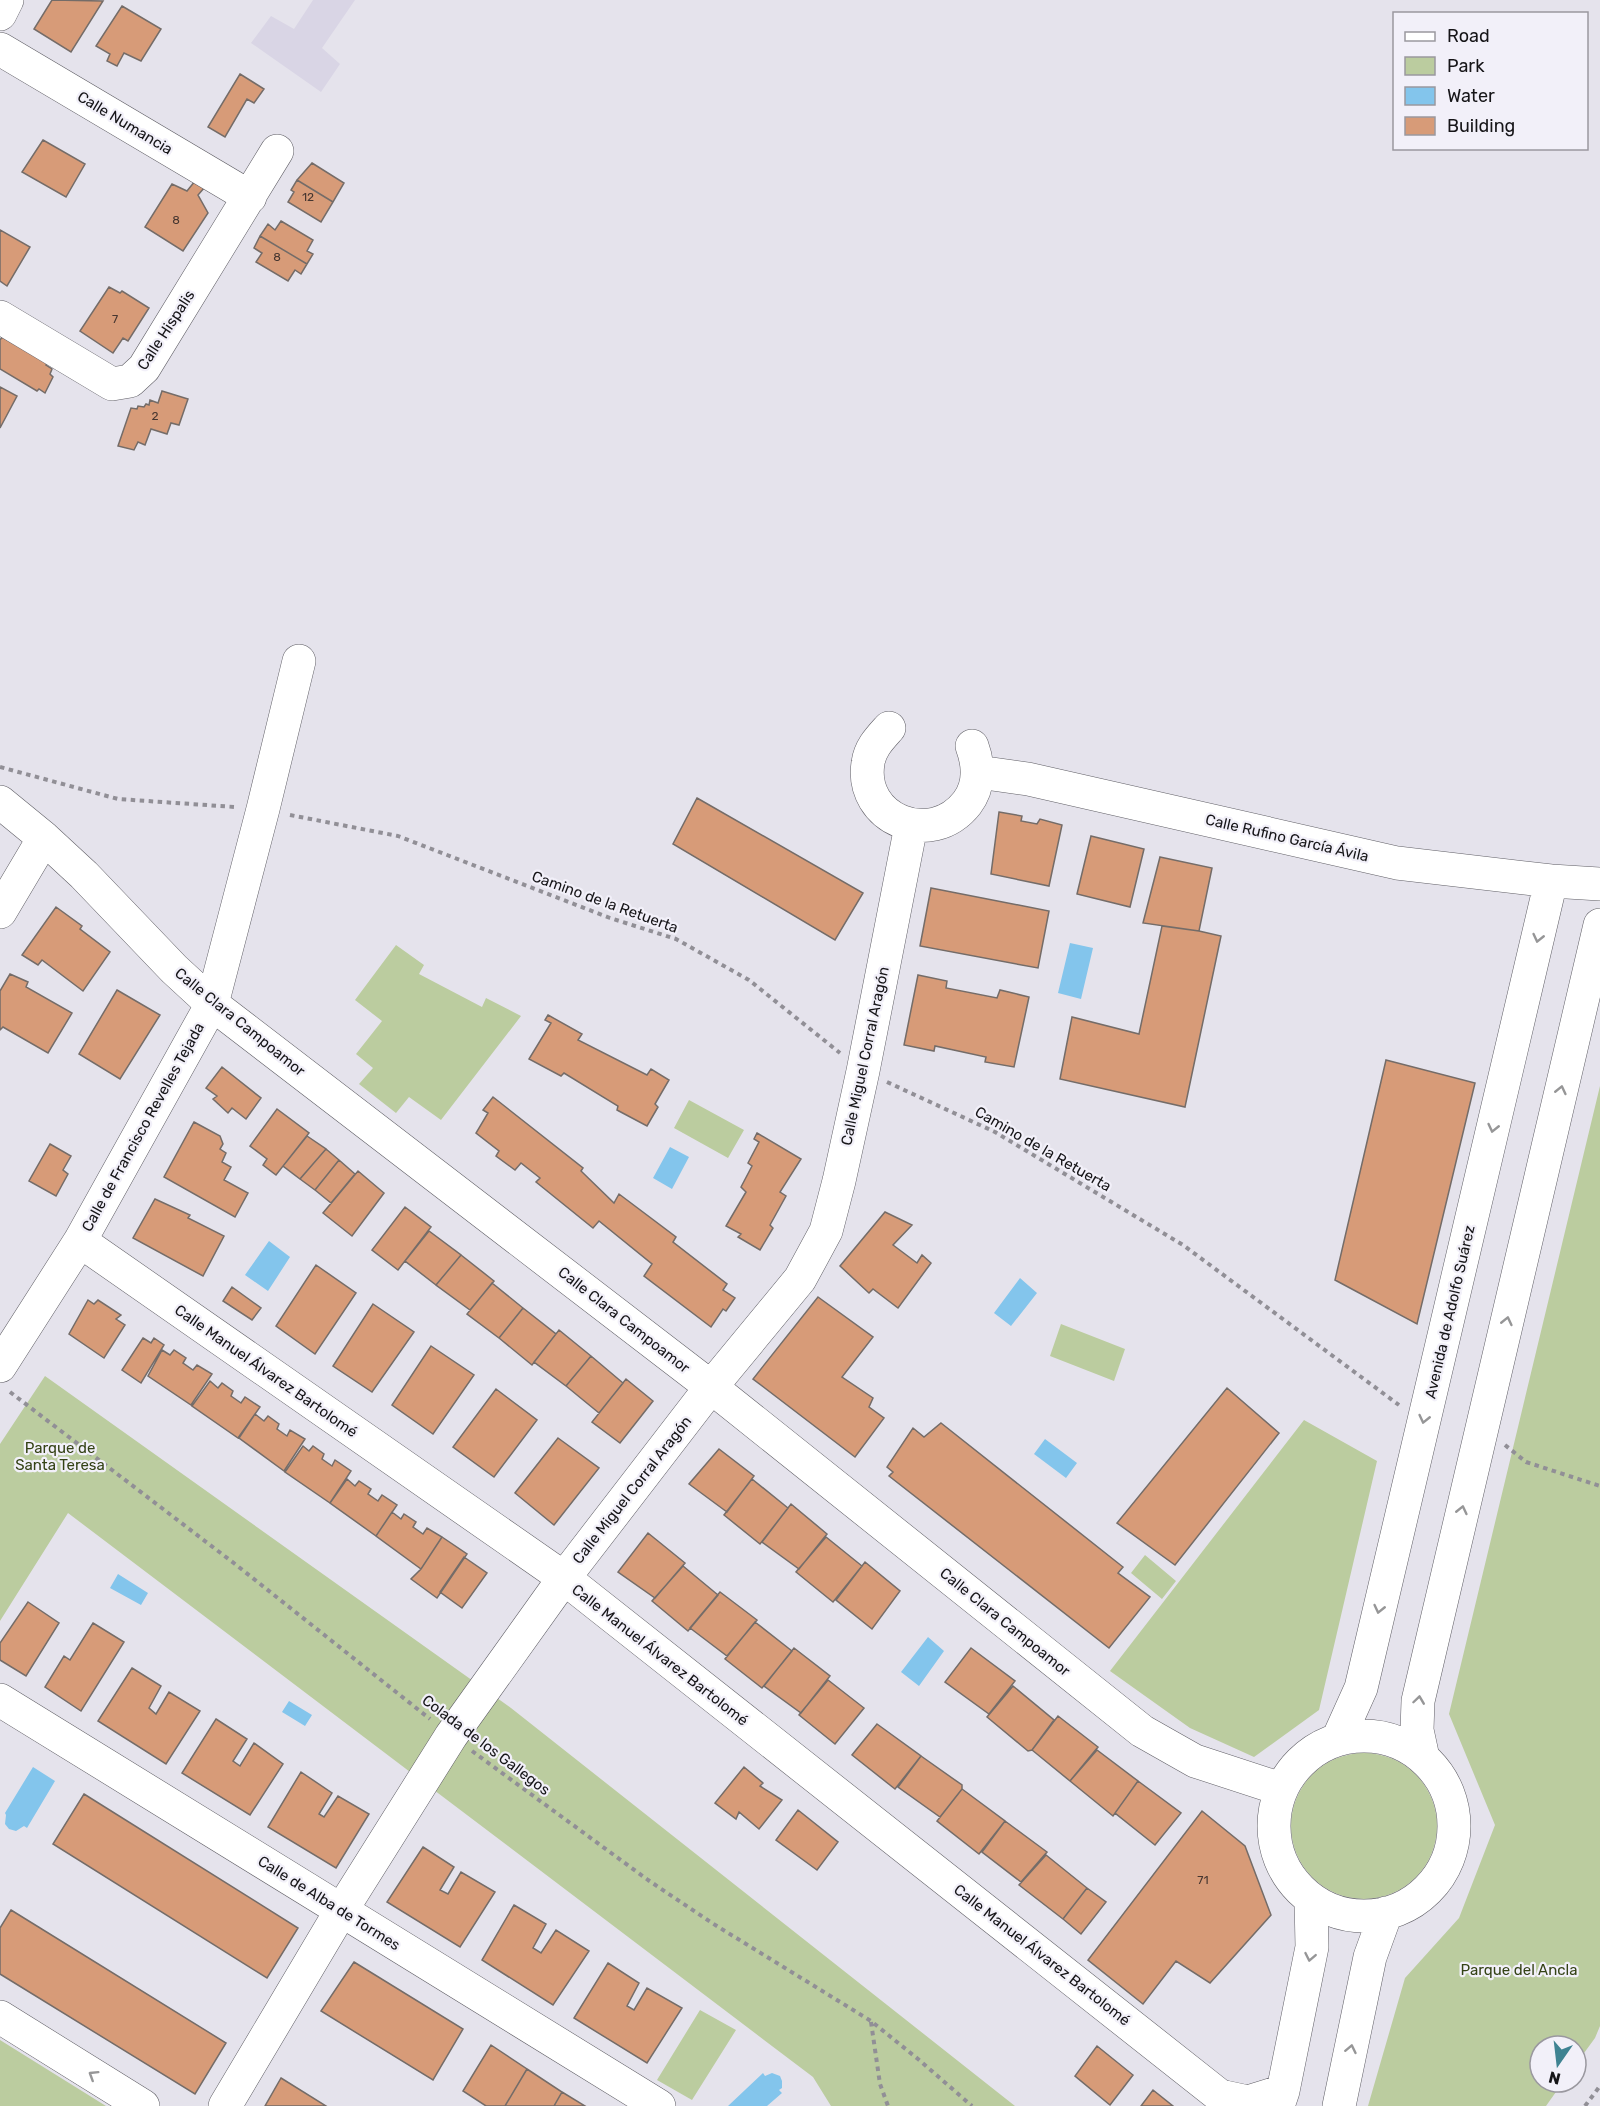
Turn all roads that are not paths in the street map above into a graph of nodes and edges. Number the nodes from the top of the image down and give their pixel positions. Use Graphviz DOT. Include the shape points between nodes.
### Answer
graph roads {
  1 [pos="7,0"];
  2 [pos="0,14"];
  3 [pos="0,49"];
  4 [pos="277,151"];
  5 [pos="250,197"];
  6 [pos="0,317"];
  7 [pos="299,661"];
  8 [pos="889,728"];
  9 [pos="0,802"];
  10 [pos="911,826"];
  11 [pos="44,838"];
  12 [pos="1551,881"];
  13 [pos="1600,884"];
  14 [pos="0,912"];
  15 [pos="1600,925"];
  16 [pos="212,1004"];
  17 [pos="80,1241"];
  18 [pos="5,1379"];
  19 [pos="711,1387"];
  20 [pos="564,1578"];
  21 [pos="0,1700"];
  22 [pos="1338,1739"];
  23 [pos="1423,1758"];
  24 [pos="1281,1789"];
  25 [pos="1311,1899"];
  26 [pos="341,1911"];
  27 [pos="1386,1913"];
  28 [pos="0,2017"];
  29 [pos="1281,2098"];
  30 [pos="1226,2101"];
  31 [pos="143,2106"];
  32 [pos="225,2106"];
  33 [pos="659,2106"];
  34 [pos="1339,2106"];
  1 -- 2 [label="street"];
  3 -- 5 [label="street, Calle Numancia"];
  4 -- 5 [label="street, Calle Hispalis"];
  5 -- 6 [label="street, Calle Hispalis" via="144,368 130,381 112,384"];
  7 -- 16 [label="street, Calle de Francisco Revelles Tejada"];
  8 -- 10 [label="street" via="875,743 868,763 869,783 877,803 891,817"];
  9 -- 11 [label="street, Calle Clara Campoamor"];
  10 -- 12 [label="street, Calle Rufino García Ávila" via="935,826 957,815 973,795 975,759 1028,779 1397,863"];
  10 -- 19 [label="street, Calle Miguel Corral Aragón" via="863,1071 826,1231 800,1279"];
  11 -- 14 [label="street"];
  11 -- 16 [label="street, Calle Clara Campoamor"];
  12 -- 13 [label="street, Calle Rufino García Ávila"];
  12 -- 22 [label="street, Avenida de Adolfo Suárez, one-way" via="1361,1688"];
  23 -- 15 [label="street, one-way" via="1417,1730 1418,1701"];
  16 -- 17 [label="street, Calle de Francisco Revelles Tejada"];
  16 -- 19 [label="street, Calle Clara Campoamor"];
  17 -- 18 [label="street, Calle de Francisco Revelles Tejada"];
  17 -- 20 [label="street, Calle Manuel Álvarez Bartolomé"];
  19 -- 20 [label="street, Calle Miguel Corral Aragón"];
  19 -- 24 [label="street, Calle Clara Campoamor" via="1142,1731 1195,1761"];
  20 -- 26 [label="street, Calle Miguel Corral Aragón" via="451,1736"];
  20 -- 30 [label="street, Calle Manuel Álvarez Bartolomé"];
  21 -- 26 [label="street, Calle de Alba de Tormes"];
  22 -- 23 [label="street" via="1383,1738"];
  22 -- 24 [label="street" via="1304,1758"];
  23 -- 27 [label="street" via="1448,1793 1454,1836 1438,1877 1424,1893"];
  24 -- 25 [label="street" via="1274,1813 1274,1837 1293,1882"];
  25 -- 27 [label="street" via="1347,1914"];
  25 -- 29 [label="street, one-way" via="1312,1947"];
  26 -- 32 [label="street, Calle Miguel Corral Aragón"];
  26 -- 33 [label="street, Calle de Alba de Tormes"];
  34 -- 27 [label="street, one-way" via="1370,1957"];
  31 -- 28 [label="street, one-way"];
  29 -- 30 [label="street, Calle Manuel Álvarez Bartolomé"];
}
